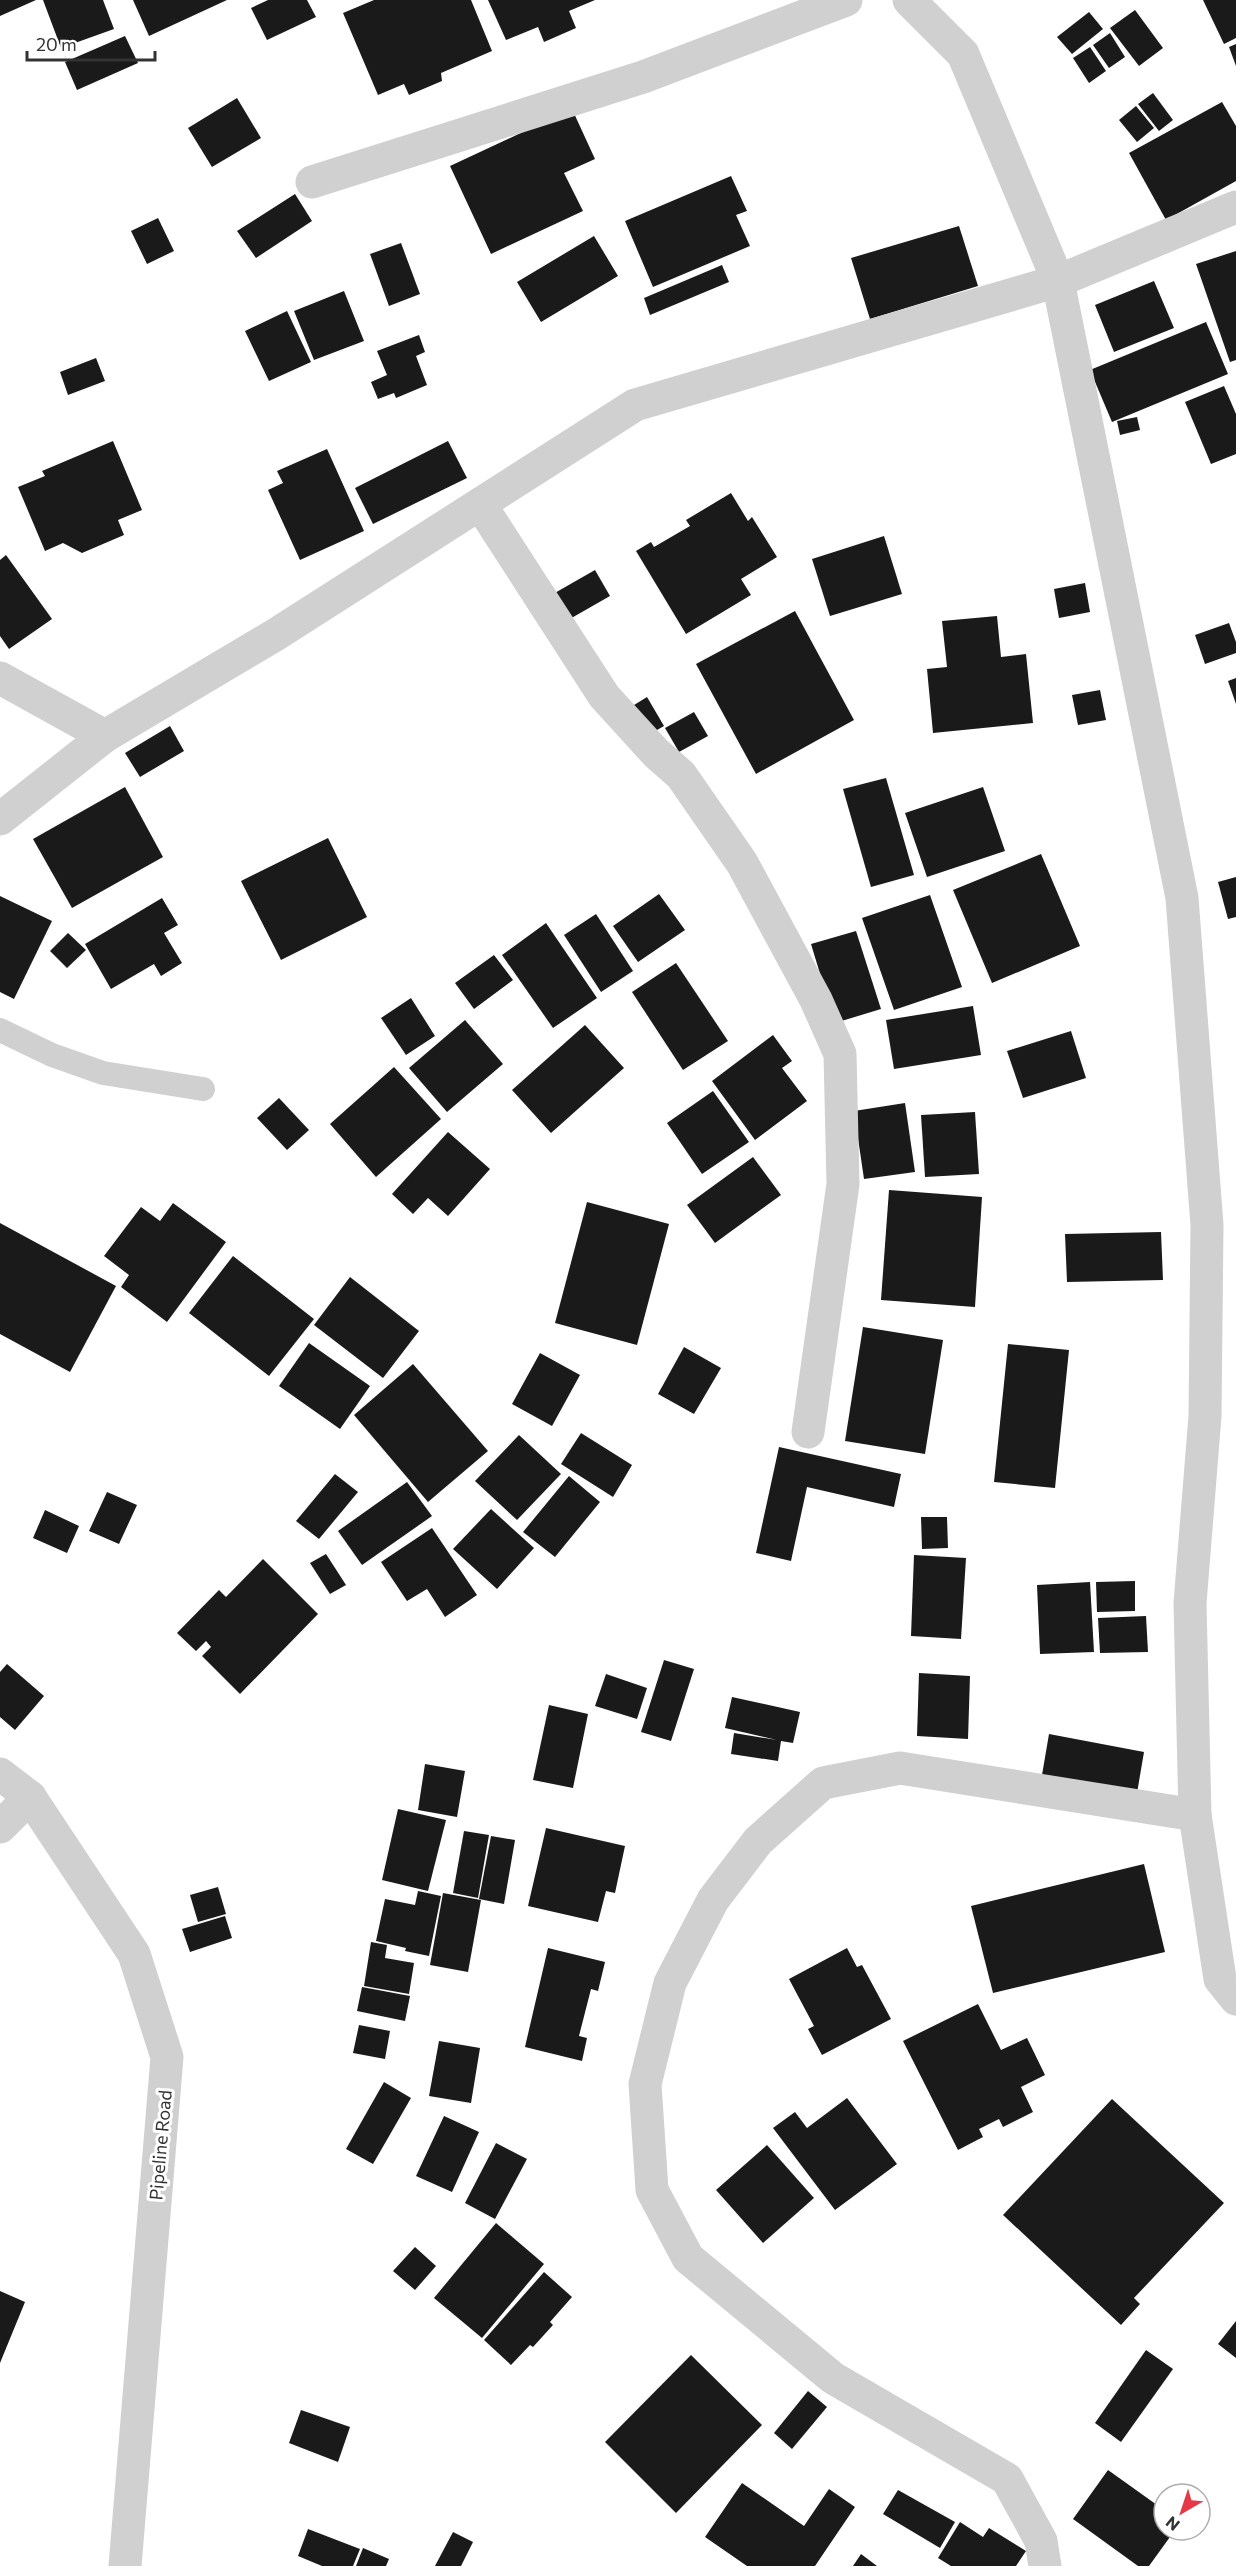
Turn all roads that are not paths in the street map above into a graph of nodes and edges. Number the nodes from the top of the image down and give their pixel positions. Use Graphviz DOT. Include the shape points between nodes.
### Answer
graph roads {
  1 [pos="846,0"];
  2 [pos="909,0"];
  3 [pos="312,182"];
  4 [pos="1236,207"];
  5 [pos="1058,281"];
  6 [pos="480,504"];
  7 [pos="0,678"];
  8 [pos="105,736"];
  9 [pos="0,819"];
  10 [pos="0,1030"];
  11 [pos="203,1089"];
  12 [pos="808,1432"];
  13 [pos="0,1774"];
  14 [pos="30,1797"];
  15 [pos="1195,1815"];
  16 [pos="0,1827"];
  17 [pos="1236,1999"];
  18 [pos="125,2566"];
  19 [pos="1045,2566"];
  1 -- 3 [label="street" via="643,77"];
  2 -- 5 [label="street" via="963,54"];
  4 -- 5 [label="street"];
  5 -- 6 [label="street" via="635,405"];
  5 -- 15 [label="street" via="1182,898 1207,1225 1205,1416 1190,1603"];
  6 -- 8 [label="street" via="275,635"];
  6 -- 12 [label="street" via="604,696 681,775 742,863 773,916 840,1054 843,1184"];
  7 -- 8 [label="street"];
  8 -- 9 [label="street"];
  10 -- 11 [label="lane" via="52,1055 103,1072"];
  13 -- 14 [label="street, Pipeline Road"];
  14 -- 16 [label="street"];
  14 -- 18 [label="street, Pipeline Road" via="134,1954 167,2056"];
  15 -- 17 [label="street" via="1220,1979"];
  15 -- 19 [label="street" via="900,1768 823,1783 758,1841 713,1900 670,1983 645,2084 652,2190 688,2258 833,2378 1007,2479 1041,2541"];
}
